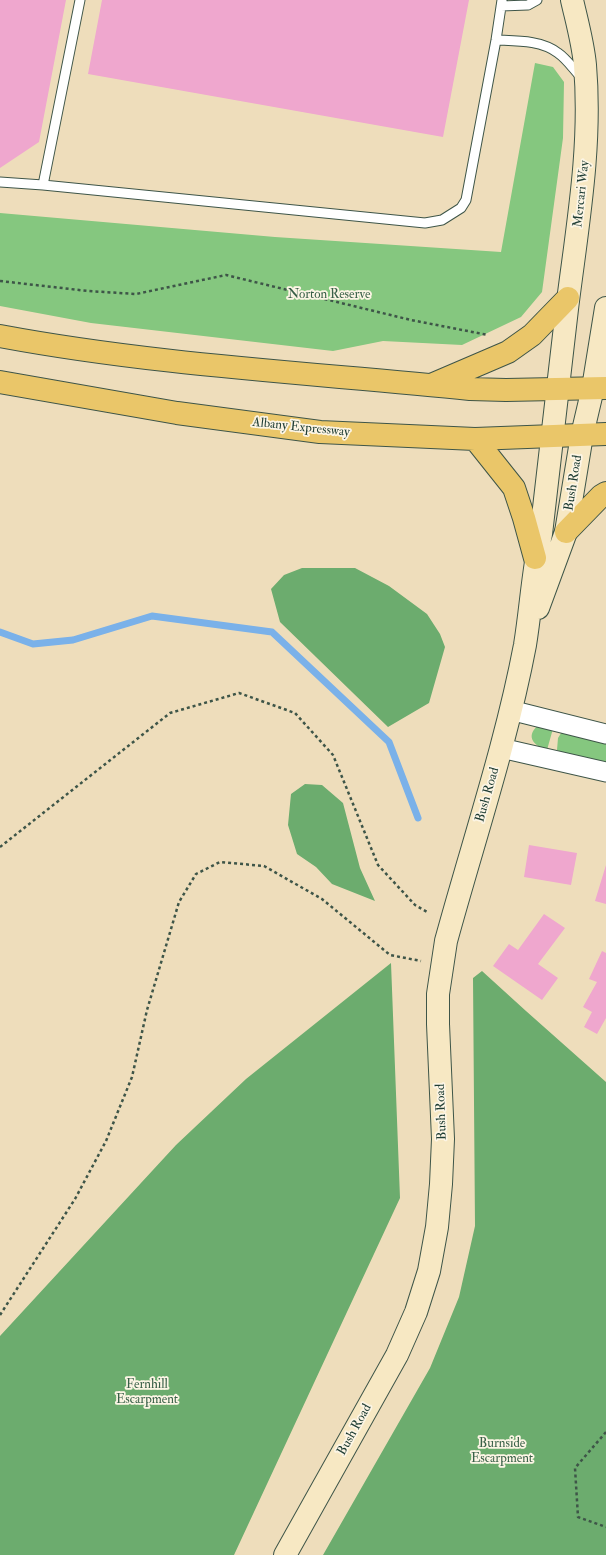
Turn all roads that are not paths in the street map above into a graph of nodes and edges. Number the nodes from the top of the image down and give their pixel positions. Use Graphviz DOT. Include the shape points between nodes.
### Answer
graph roads {
  1 [pos="80,0"];
  2 [pos="537,0"];
  3 [pos="572,0"];
  4 [pos="502,3"];
  5 [pos="496,40"];
  6 [pos="586,83"];
  7 [pos="0,182"];
  8 [pos="43,185"];
  9 [pos="568,298"];
  10 [pos="606,308"];
  11 [pos="0,336"];
  12 [pos="0,382"];
  13 [pos="430,385"];
  14 [pos="599,388"];
  15 [pos="557,389"];
  16 [pos="606,434"];
  17 [pos="582,435"];
  18 [pos="552,436"];
  19 [pos="475,439"];
  20 [pos="606,493"];
  21 [pos="566,532"];
  22 [pos="536,558"];
  23 [pos="525,644"];
  24 [pos="510,710"];
  25 [pos="606,734"];
  26 [pos="501,748"];
  27 [pos="606,772"];
  28 [pos="285,1555"];
  1 -- 8 [label="lane"];
  2 -- 4 [label="lane" via="528,5"];
  3 -- 6 [label="main road, Mercari Way" via="583,47"];
  4 -- 5 [label="lane"];
  5 -- 6 [label="lane" via="538,44 549,48 558,53"];
  5 -- 8 [label="lane" via="466,200 461,208 442,220 425,223"];
  6 -- 9 [label="main road, Mercari Way" via="586,161"];
  7 -- 8 [label="lane"];
  9 -- 13 [label="main road" via="532,335 508,352"];
  9 -- 15 [label="main road, Mercari Way"];
  10 -- 14 [label="main road"];
  11 -- 13 [label="main road" via="187,364"];
  12 -- 19 [label="main road, Albany Expressway" via="177,413 320,432"];
  13 -- 15 [label="main road" via="470,390"];
  14 -- 15 [label="main road"];
  14 -- 17 [label="main road, Bush Road"];
  15 -- 18 [label="main road, Bush Road"];
  16 -- 17 [label="main road, Albany Expressway"];
  17 -- 18 [label="main road, Albany Expressway"];
  17 -- 21 [label="main road, Bush Road"];
  18 -- 19 [label="main road, Albany Expressway"];
  18 -- 22 [label="main road, Bush Road"];
  19 -- 22 [label="main road" via="514,488"];
  20 -- 21 [label="main road"];
  21 -- 23 [label="main road, Bush Road"];
  22 -- 23 [label="main road, Bush Road"];
  23 -- 24 [label="main road, Bush Road"];
  24 -- 25 [label="street"];
  24 -- 26 [label="main road, Bush Road"];
  26 -- 27 [label="street"];
  26 -- 28 [label="main road, Bush Road" via="451,925 438,994 443,1139 437,1227 429,1271 416,1312 397,1354"];
}
